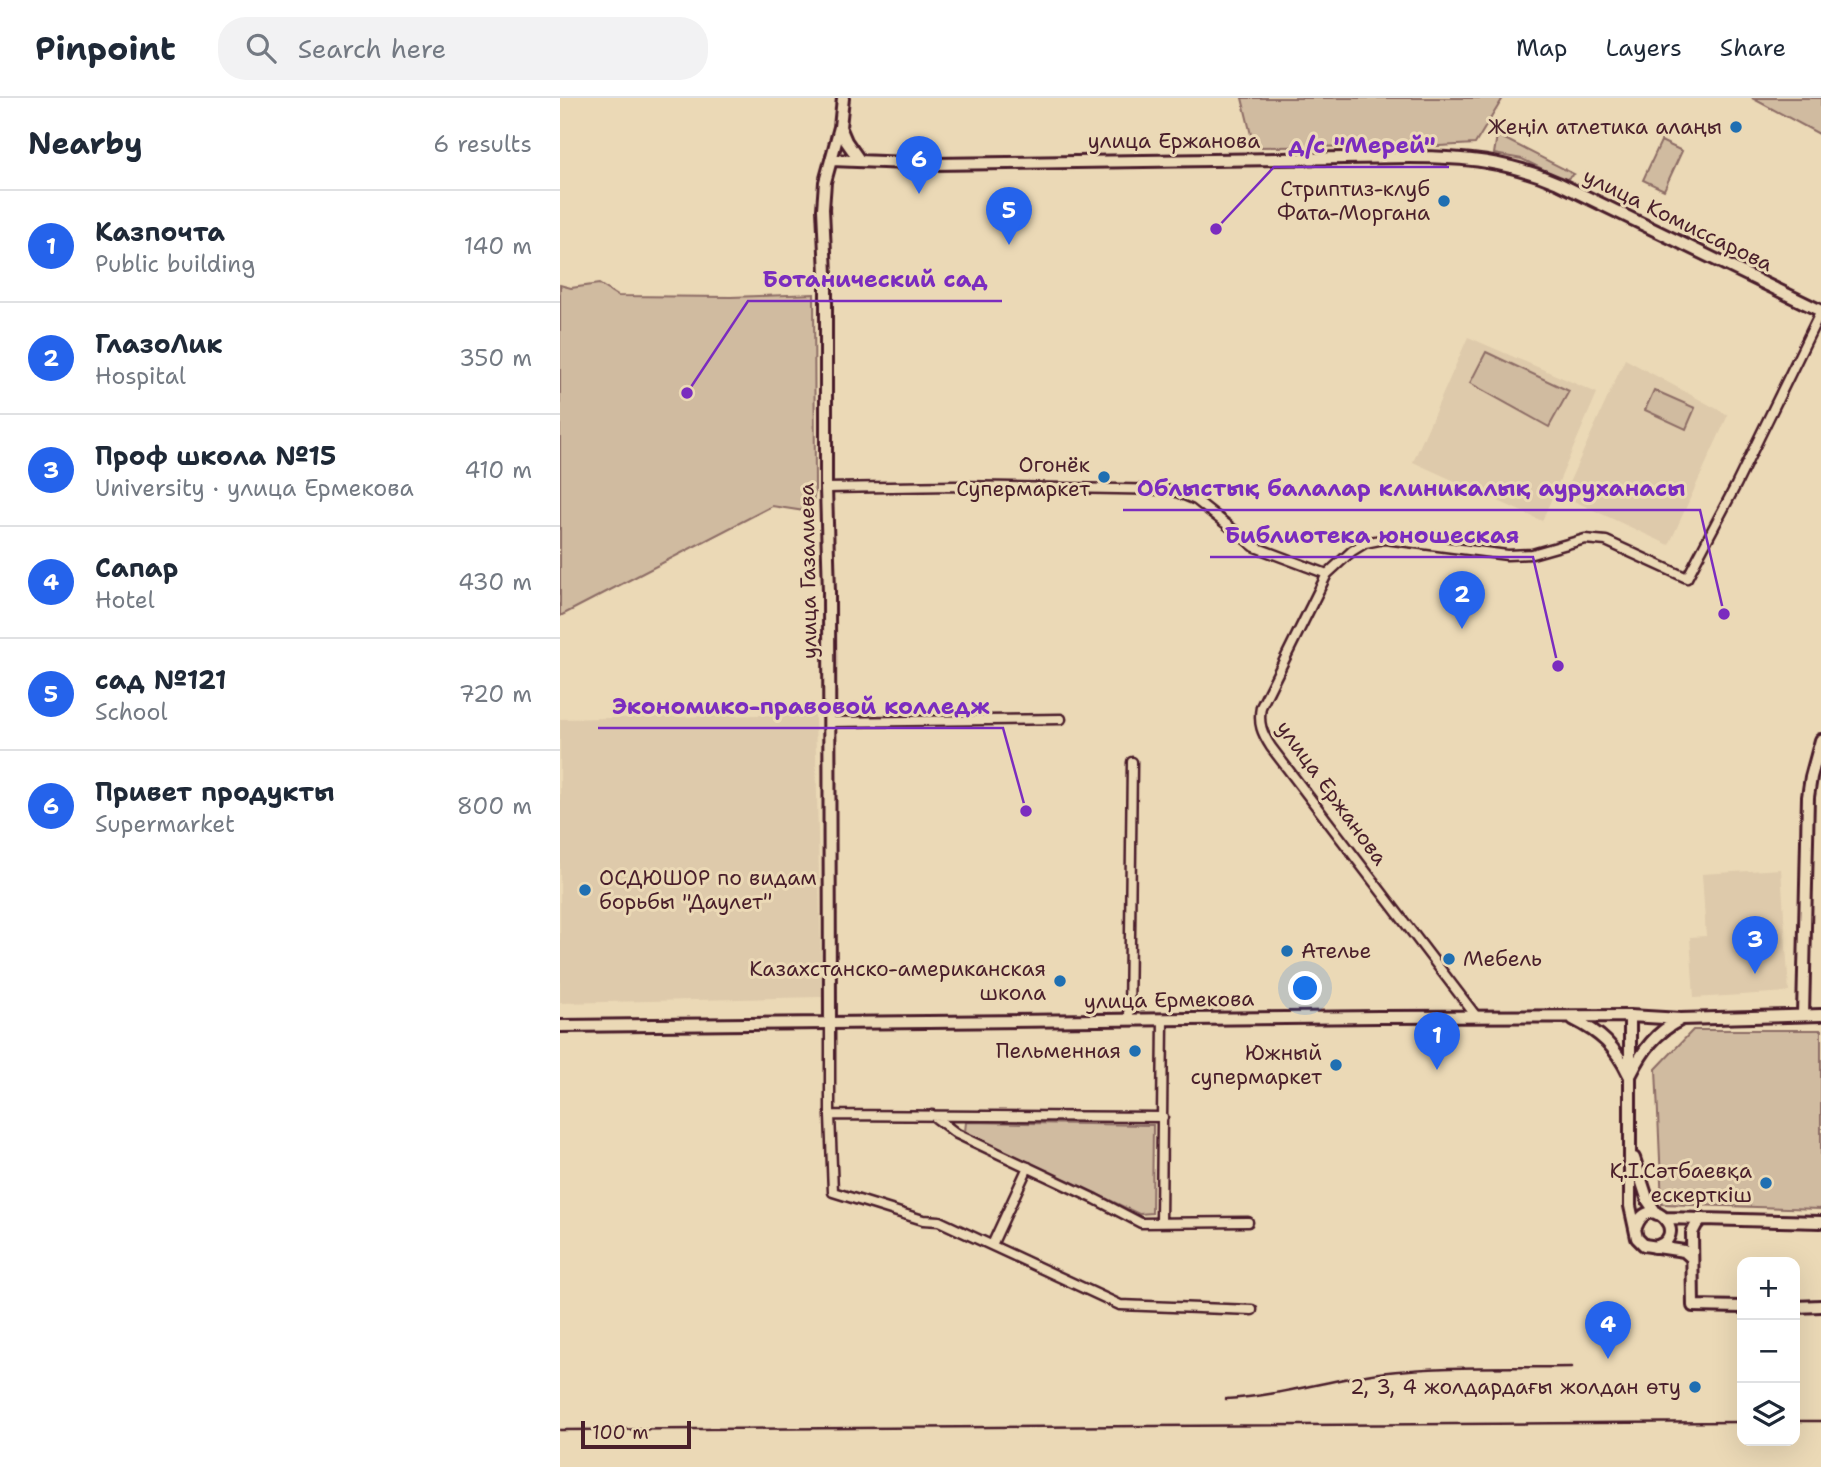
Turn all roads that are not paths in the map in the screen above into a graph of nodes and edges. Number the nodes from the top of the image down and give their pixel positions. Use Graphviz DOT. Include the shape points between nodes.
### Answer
graph roads {
  1 [pos="843,98"];
  2 [pos="840,127"];
  3 [pos="831,160"];
  4 [pos="860,160"];
  5 [pos="1516,166"];
  6 [pos="1821,311"];
  7 [pos="825,488"];
  8 [pos="1327,574"];
  9 [pos="1061,719"];
  10 [pos="830,722"];
  11 [pos="1821,740"];
  12 [pos="1132,762"];
  13 [pos="1803,1015"];
  14 [pos="1821,1015"];
  15 [pos="1476,1016"];
  16 [pos="1630,1016"];
  17 [pos="1570,1018"];
  18 [pos="1163,1019"];
  19 [pos="1681,1019"];
  20 [pos="1129,1020"];
  21 [pos="830,1023"];
  22 [pos="560,1026"];
  23 [pos="1630,1077"];
  24 [pos="830,1115"];
  25 [pos="932,1115"];
  26 [pos="1163,1117"];
  27 [pos="1631,1148"];
  28 [pos="1028,1167"];
  29 [pos="1661,1216"];
  30 [pos="1702,1218"];
  31 [pos="1161,1222"];
  32 [pos="1248,1222"];
  33 [pos="1821,1222"];
  34 [pos="1636,1227"];
  35 [pos="992,1245"];
  36 [pos="1654,1247"];
  37 [pos="1692,1258"];
  38 [pos="1821,1306"];
  39 [pos="1737,1307"];
  40 [pos="1800,1307"];
  41 [pos="1252,1310"];
  1 -- 2 [label="main road, улица Газалиева"];
  2 -- 3 [label="main road, улица Газалиева"];
  2 -- 4 [label="main road"];
  3 -- 4 [label="main road, улица Ержанова"];
  3 -- 7 [label="main road, улица Газалиева" via="822,209"];
  4 -- 5 [label="main road, улица Ержанова" via="934,164 1446,157"];
  5 -- 6 [label="main road, улица Комиссарова"];
  6 -- 8 [label="street, улица Ержанова" via="1686,578 1606,541 1585,539 1532,554 1507,555 1385,539 1352,551"];
  7 -- 8 [label="street" via="1172,490 1196,500 1255,547"];
  7 -- 10 [label="main road, улица Газалиева"];
  8 -- 15 [label="street, улица Ержанова" via="1261,707 1258,720 1262,732"];
  9 -- 10 [label="street"];
  10 -- 21 [label="main road, улица Газалиева"];
  11 -- 13 [label="main road" via="1808,797"];
  12 -- 20 [label="street"];
  13 -- 14 [label="main road, улица Ермекова"];
  13 -- 19 [label="main road, улица Ермекова"];
  15 -- 17 [label="main road, улица Ермекова"];
  15 -- 18 [label="main road, улица Ермекова"];
  16 -- 17 [label="main road, улица Ермекова"];
  16 -- 19 [label="main road, улица Ермекова"];
  16 -- 23 [label="main road"];
  17 -- 23 [label="main road" via="1592,1028 1617,1051"];
  18 -- 20 [label="main road, улица Ермекова"];
  18 -- 26 [label="street"];
  19 -- 23 [label="main road" via="1662,1029 1641,1054"];
  20 -- 21 [label="main road, улица Ермекова"];
  21 -- 22 [label="main road, улица Ермекова"];
  21 -- 24 [label="street, улица Газалиева"];
  23 -- 27 [label="main road"];
  24 -- 25 [label="street"];
  24 -- 35 [label="street, улица Газалиева" via="832,1192 939,1221"];
  25 -- 26 [label="street"];
  25 -- 28 [label="street" via="957,1133"];
  26 -- 31 [label="street"];
  27 -- 29 [label="main road" via="1648,1201"];
  27 -- 34 [label="main road" via="1630,1206"];
  28 -- 31 [label="street" via="1140,1223"];
  28 -- 35 [label="street"];
  29 -- 30 [label="main road"];
  29 -- 34 [label="main road" via="1643,1216"];
  29 -- 36 [label="main road" via="1670,1228 1668,1239"];
  30 -- 33 [label="main road"];
  30 -- 37 [label="main road" via="1692,1233"];
  31 -- 32 [label="street"];
  34 -- 36 [label="main road" via="1640,1242"];
  35 -- 41 [label="street" via="1120,1305"];
  36 -- 37 [label="main road" via="1684,1251"];
  37 -- 39 [label="main road" via="1693,1306"];
  38 -- 40 [label="main road"];
}
